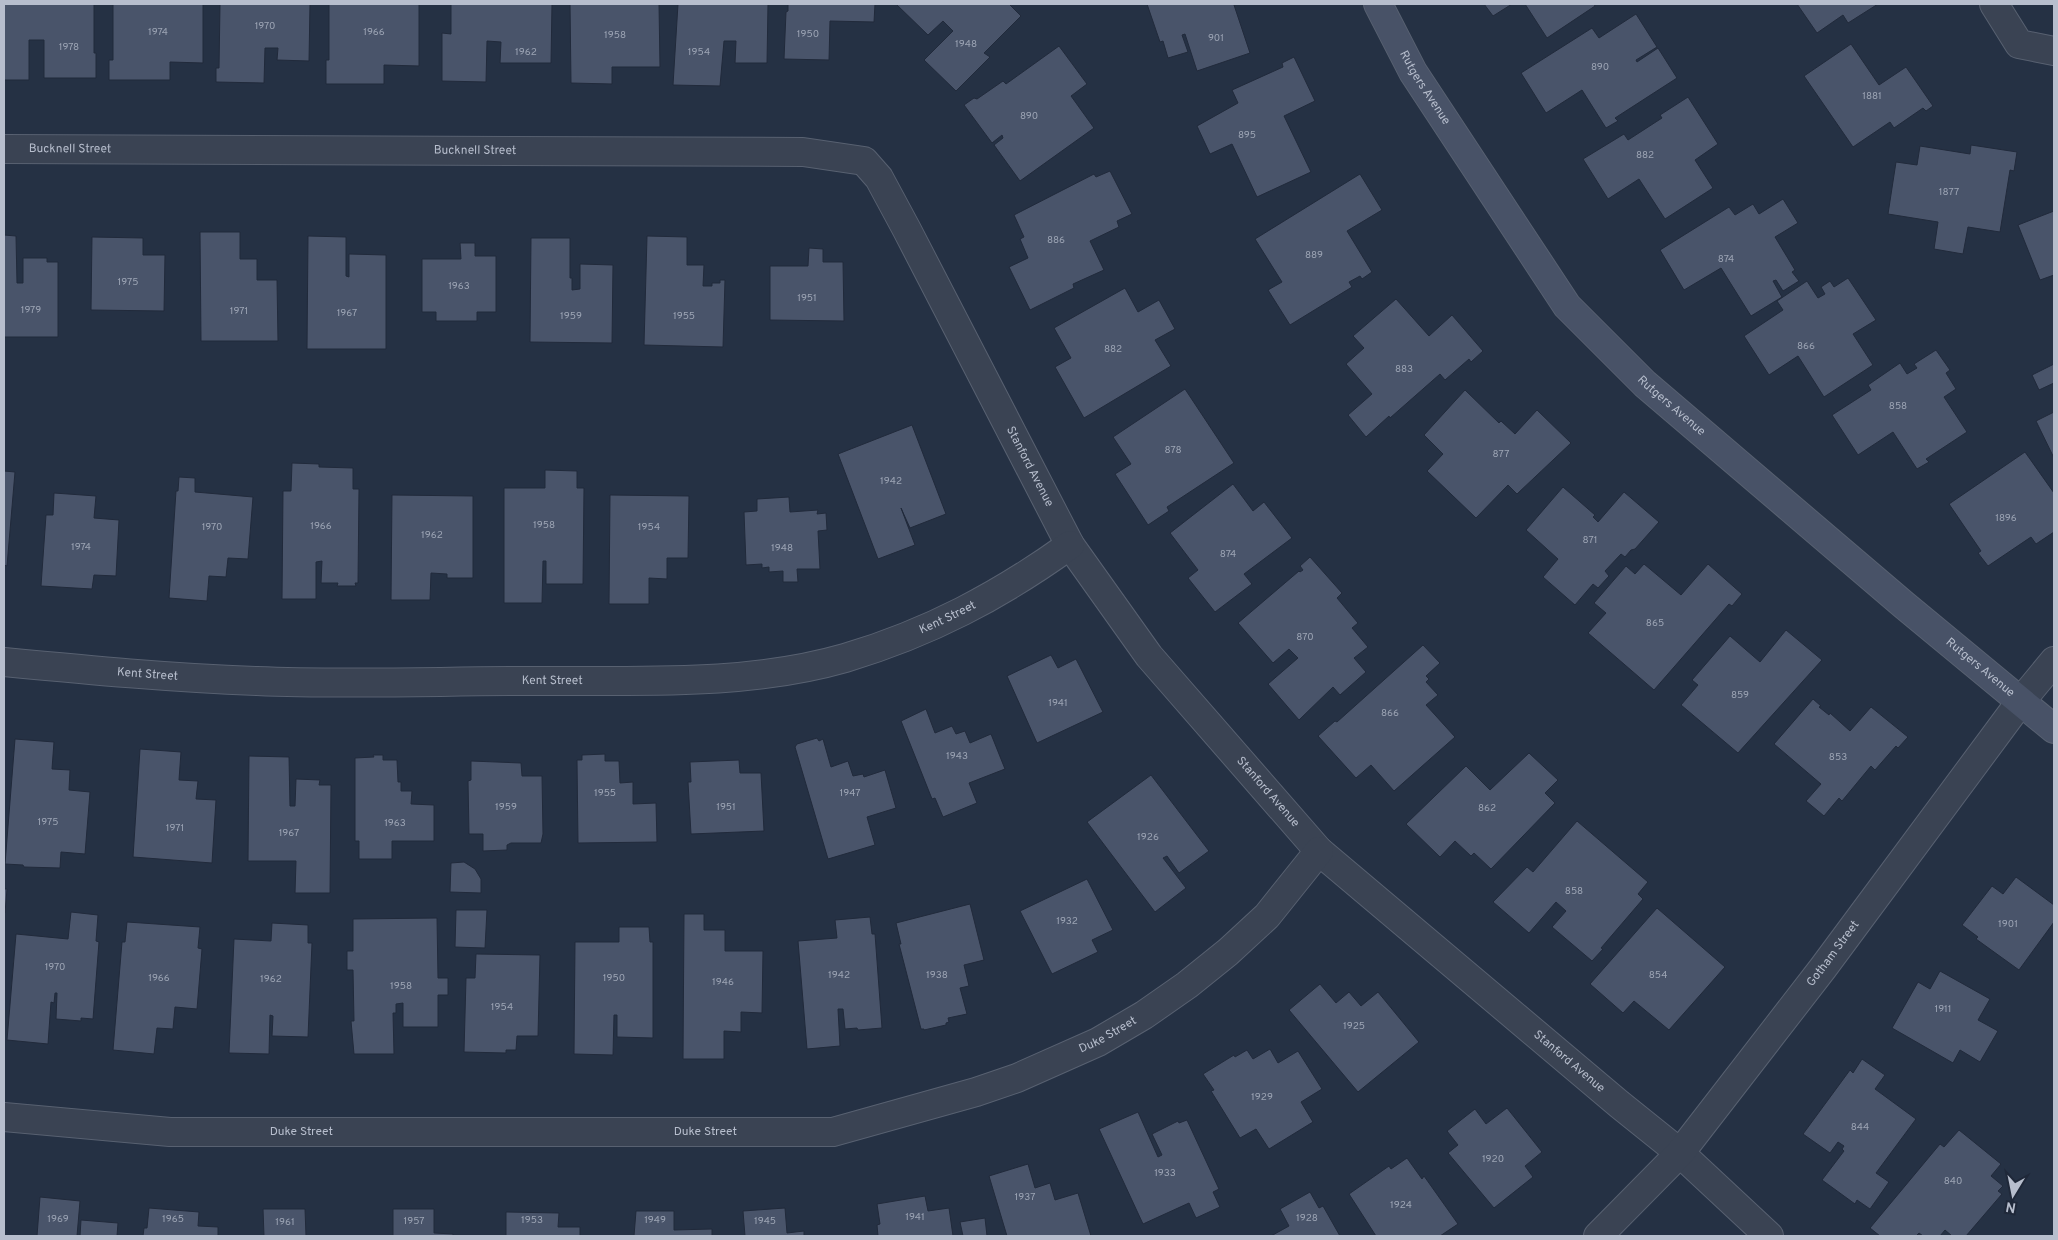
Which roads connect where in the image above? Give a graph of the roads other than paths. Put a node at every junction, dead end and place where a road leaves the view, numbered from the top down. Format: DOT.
graph roads {
  1 [pos="1378,4"];
  2 [pos="1994,4"];
  3 [pos="2054,51"];
  4 [pos="4,149"];
  5 [pos="907,230"];
  6 [pos="1070,545"];
  7 [pos="2054,661"];
  8 [pos="4,662"];
  9 [pos="2021,701"];
  10 [pos="2054,728"];
  11 [pos="1319,852"];
  12 [pos="4,1117"];
  13 [pos="1680,1153"];
  14 [pos="1598,1236"];
  15 [pos="1769,1236"];
  1 -- 9 [label="main road, Rutgers Avenue"];
  2 -- 3 [label="street"];
  4 -- 5 [label="street, Bucknell Street"];
  5 -- 6 [label="street, Stanford Avenue"];
  6 -- 8 [label="street, Kent Street"];
  6 -- 11 [label="street, Stanford Avenue"];
  7 -- 9 [label="street, Gotham Street"];
  9 -- 10 [label="main road, Rutgers Avenue"];
  9 -- 13 [label="street, Gotham Street"];
  11 -- 12 [label="street, Duke Street"];
  11 -- 13 [label="street, Stanford Avenue"];
  13 -- 14 [label="street, Gotham Street"];
  13 -- 15 [label="street, Stanford Avenue"];
}
